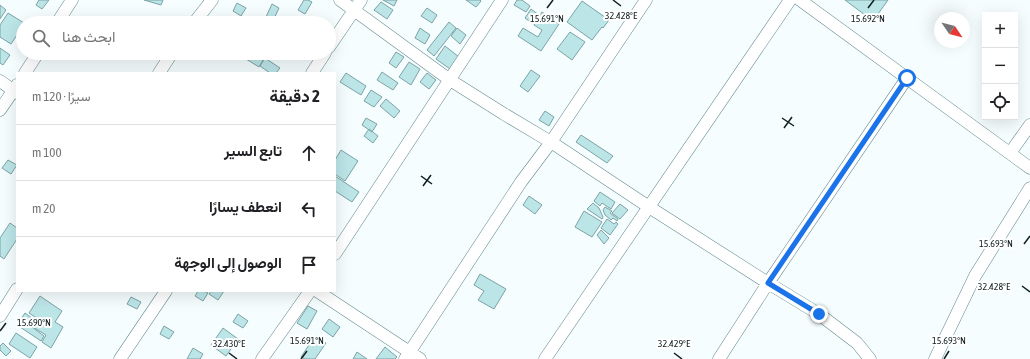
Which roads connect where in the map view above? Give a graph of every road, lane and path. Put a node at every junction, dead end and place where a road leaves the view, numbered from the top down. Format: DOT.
graph roads {
  1 [pos="72,0"];
  2 [pos="212,0"];
  3 [pos="340,0"];
  4 [pos="502,0"];
  5 [pos="646,0"];
  6 [pos="790,0"];
  7 [pos="800,0"];
  8 [pos="357,5"];
  9 [pos="62,16"];
  10 [pos="199,16"];
  11 [pos="336,36"];
  12 [pos="33,60"];
  13 [pos="167,60"];
  14 [pos="320,60"];
  15 [pos="26,72"];
  16 [pos="160,72"];
  17 [pos="313,72"];
  18 [pos="907,78"];
  19 [pos="450,80"];
  20 [pos="0,81"];
  21 [pos="16,89"];
  22 [pos="0,110"];
  23 [pos="1030,125"];
  24 [pos="551,142"];
  25 [pos="1010,153"];
  26 [pos="1030,168"];
  27 [pos="1030,188"];
  28 [pos="649,207"];
  29 [pos="336,252"];
  30 [pos="768,283"];
  31 [pos="16,291"];
  32 [pos="165,292"];
  33 [pos="309,292"];
  34 [pos="317,292"];
  35 [pos="0,316"];
  36 [pos="412,357"];
  37 [pos="120,359"];
  38 [pos="262,359"];
  39 [pos="545,359"];
  40 [pos="719,359"];
  41 [pos="870,359"];
  42 [pos="935,359"];
  1 -- 9 [label="street"];
  2 -- 10 [label="street"];
  3 -- 8 [label="street"];
  4 -- 19 [label="street"];
  5 -- 24 [label="street"];
  6 -- 28 [label="street"];
  7 -- 18 [label="street"];
  8 -- 11 [label="street"];
  8 -- 19 [label="street"];
  12 -- 15 [label="street"];
  13 -- 16 [label="street"];
  14 -- 17 [label="street"];
  18 -- 25 [label="street"];
  18 -- 30 [label="street"];
  19 -- 24 [label="street"];
  19 -- 29 [label="street"];
  20 -- 21 [label="street"];
  21 -- 22 [label="street"];
  23 -- 25 [label="street"];
  24 -- 28 [label="street"];
  24 -- 36 [label="street"];
  25 -- 26 [label="street"];
  27 -- 42 [label="street"];
  28 -- 30 [label="street"];
  28 -- 39 [label="street"];
  30 -- 40 [label="street"];
  30 -- 41 [label="street"];
  31 -- 35 [label="street"];
  32 -- 37 [label="street"];
  33 -- 38 [label="street"];
  34 -- 36 [label="street"];
}
